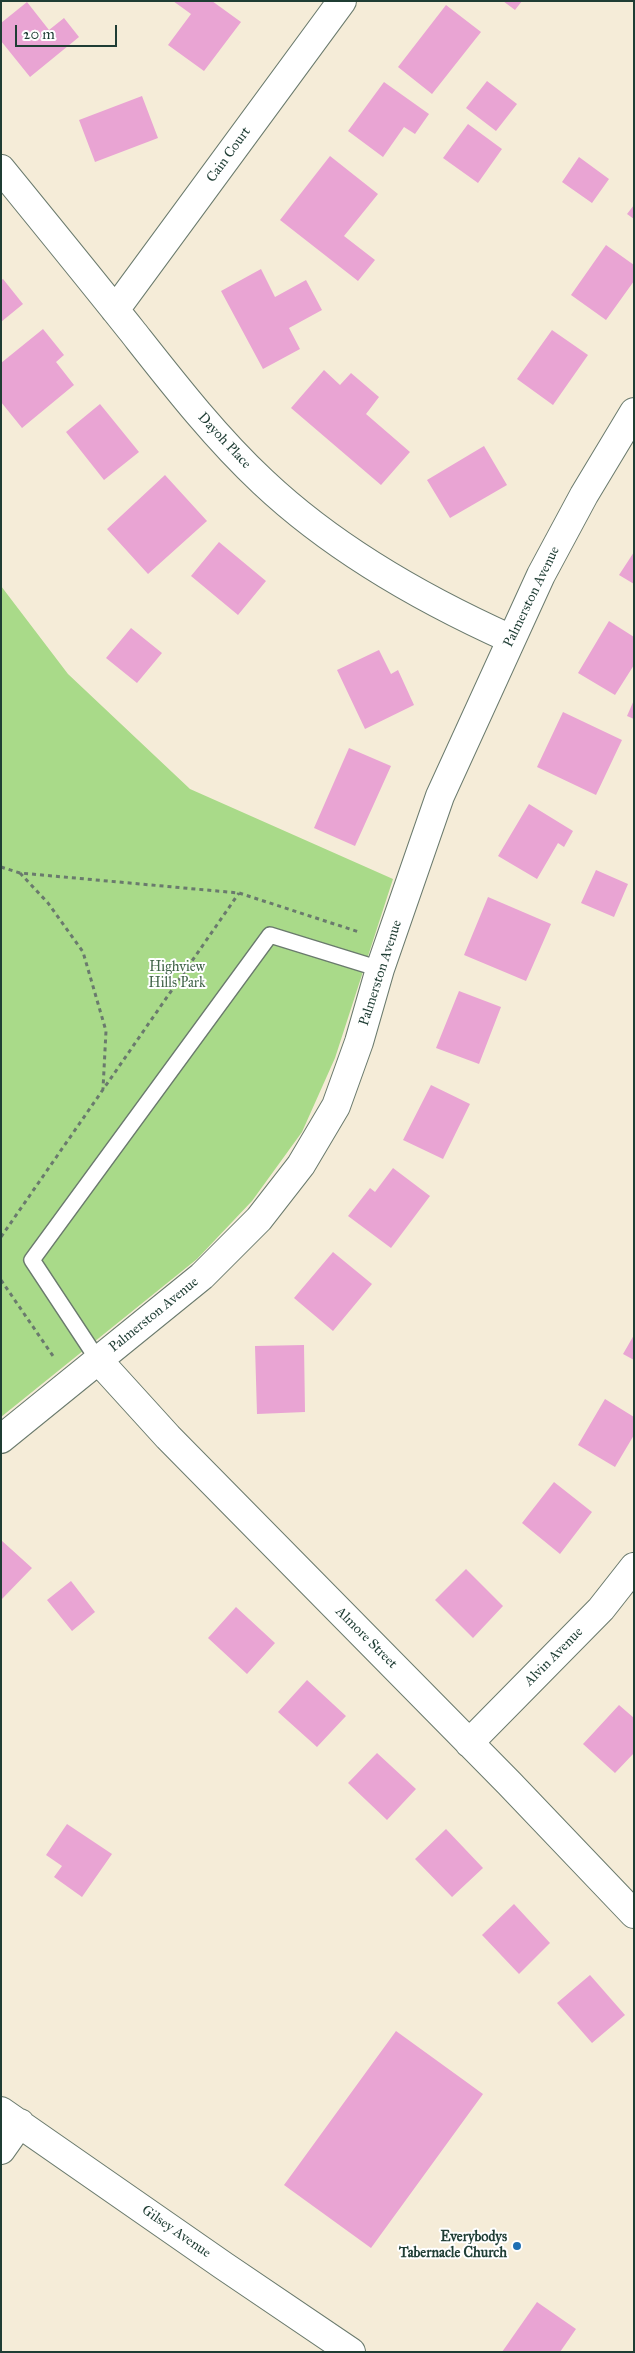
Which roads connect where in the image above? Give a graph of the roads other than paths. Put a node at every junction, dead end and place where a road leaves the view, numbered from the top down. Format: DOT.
graph roads {
  1 [pos="342,1"];
  2 [pos="1,169"];
  3 [pos="115,310"];
  4 [pos="634,412"];
  5 [pos="511,638"];
  6 [pos="380,969"];
  7 [pos="98,1360"];
  8 [pos="1,1439"];
  9 [pos="634,1567"];
  10 [pos="469,1743"];
  11 [pos="634,1914"];
  12 [pos="10,2117"];
  13 [pos="1,2150"];
  14 [pos="351,2352"];
  1 -- 3 [label="street, Cain Court"];
  2 -- 3 [label="street, Dayoh Place"];
  3 -- 5 [label="street, Dayoh Place"];
  4 -- 5 [label="street, Palmerston Avenue"];
  5 -- 6 [label="street, Palmerston Avenue"];
  6 -- 7 [label="street, Palmerston Avenue"];
  6 -- 7 [label="lane"];
  7 -- 8 [label="street, Palmerston Avenue"];
  7 -- 10 [label="street, Almore Street"];
  9 -- 10 [label="street, Alvin Avenue"];
  10 -- 11 [label="street, Almore Street"];
  12 -- 13 [label="street"];
  12 -- 14 [label="street, Gilsey Avenue"];
}
